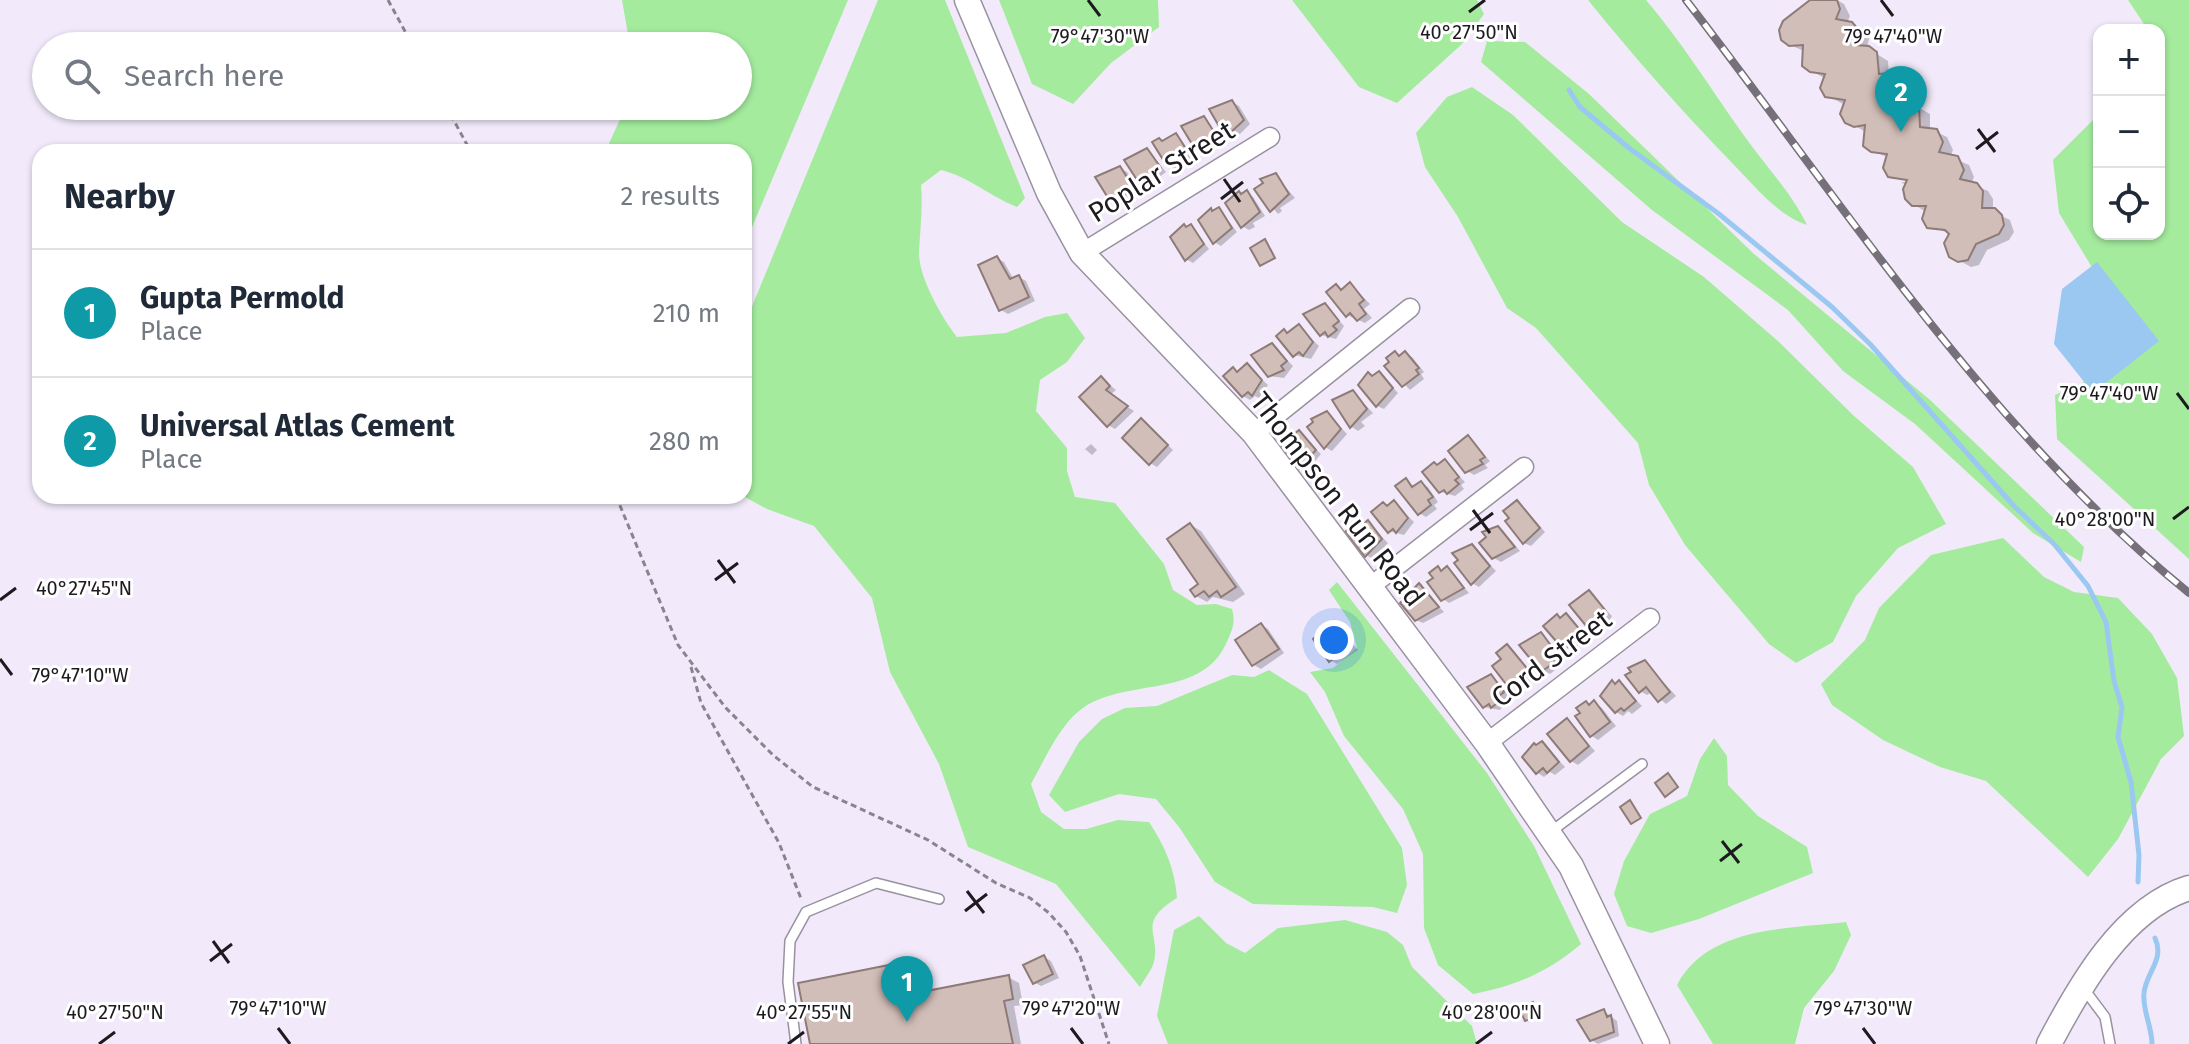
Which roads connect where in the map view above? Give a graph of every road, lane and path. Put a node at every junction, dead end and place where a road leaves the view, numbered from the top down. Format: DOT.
graph roads {
  1 [pos="388,0"];
  2 [pos="967,0"];
  3 [pos="405,32"];
  4 [pos="454,120"];
  5 [pos="1270,137"];
  6 [pos="467,144"];
  7 [pos="1082,253"];
  8 [pos="1410,308"];
  9 [pos="1254,433"];
  10 [pos="1524,467"];
  11 [pos="619,504"];
  12 [pos="1371,586"];
  13 [pos="1650,618"];
  14 [pos="690,664"];
  15 [pos="1487,743"];
  16 [pos="1642,764"];
  17 [pos="1549,833"];
  18 [pos="2189,888"];
  19 [pos="939,899"];
  20 [pos="806,912"];
  21 [pos="2081,986"];
  22 [pos="796,1044"];
  23 [pos="1109,1044"];
  24 [pos="1657,1044"];
  25 [pos="2049,1044"];
  26 [pos="2110,1044"];
  1 -- 3 [label="path"];
  2 -- 7 [label="street, Thompson Run Road"];
  4 -- 6 [label="path"];
  5 -- 7 [label="street, Poplar Street"];
  7 -- 9 [label="street, Thompson Run Road"];
  8 -- 9 [label="street"];
  9 -- 12 [label="street, Thompson Run Road"];
  10 -- 12 [label="street"];
  11 -- 14 [label="path"];
  12 -- 15 [label="street, Thompson Run Road"];
  13 -- 15 [label="street, Cord Street"];
  14 -- 20 [label="path"];
  14 -- 23 [label="path"];
  15 -- 17 [label="street, Thompson Run Road"];
  16 -- 17 [label="lane"];
  17 -- 24 [label="street, Thompson Run Road"];
  18 -- 21 [label="street"];
  19 -- 20 [label="lane"];
  20 -- 22 [label="lane"];
  21 -- 25 [label="street"];
  21 -- 26 [label="lane"];
}
